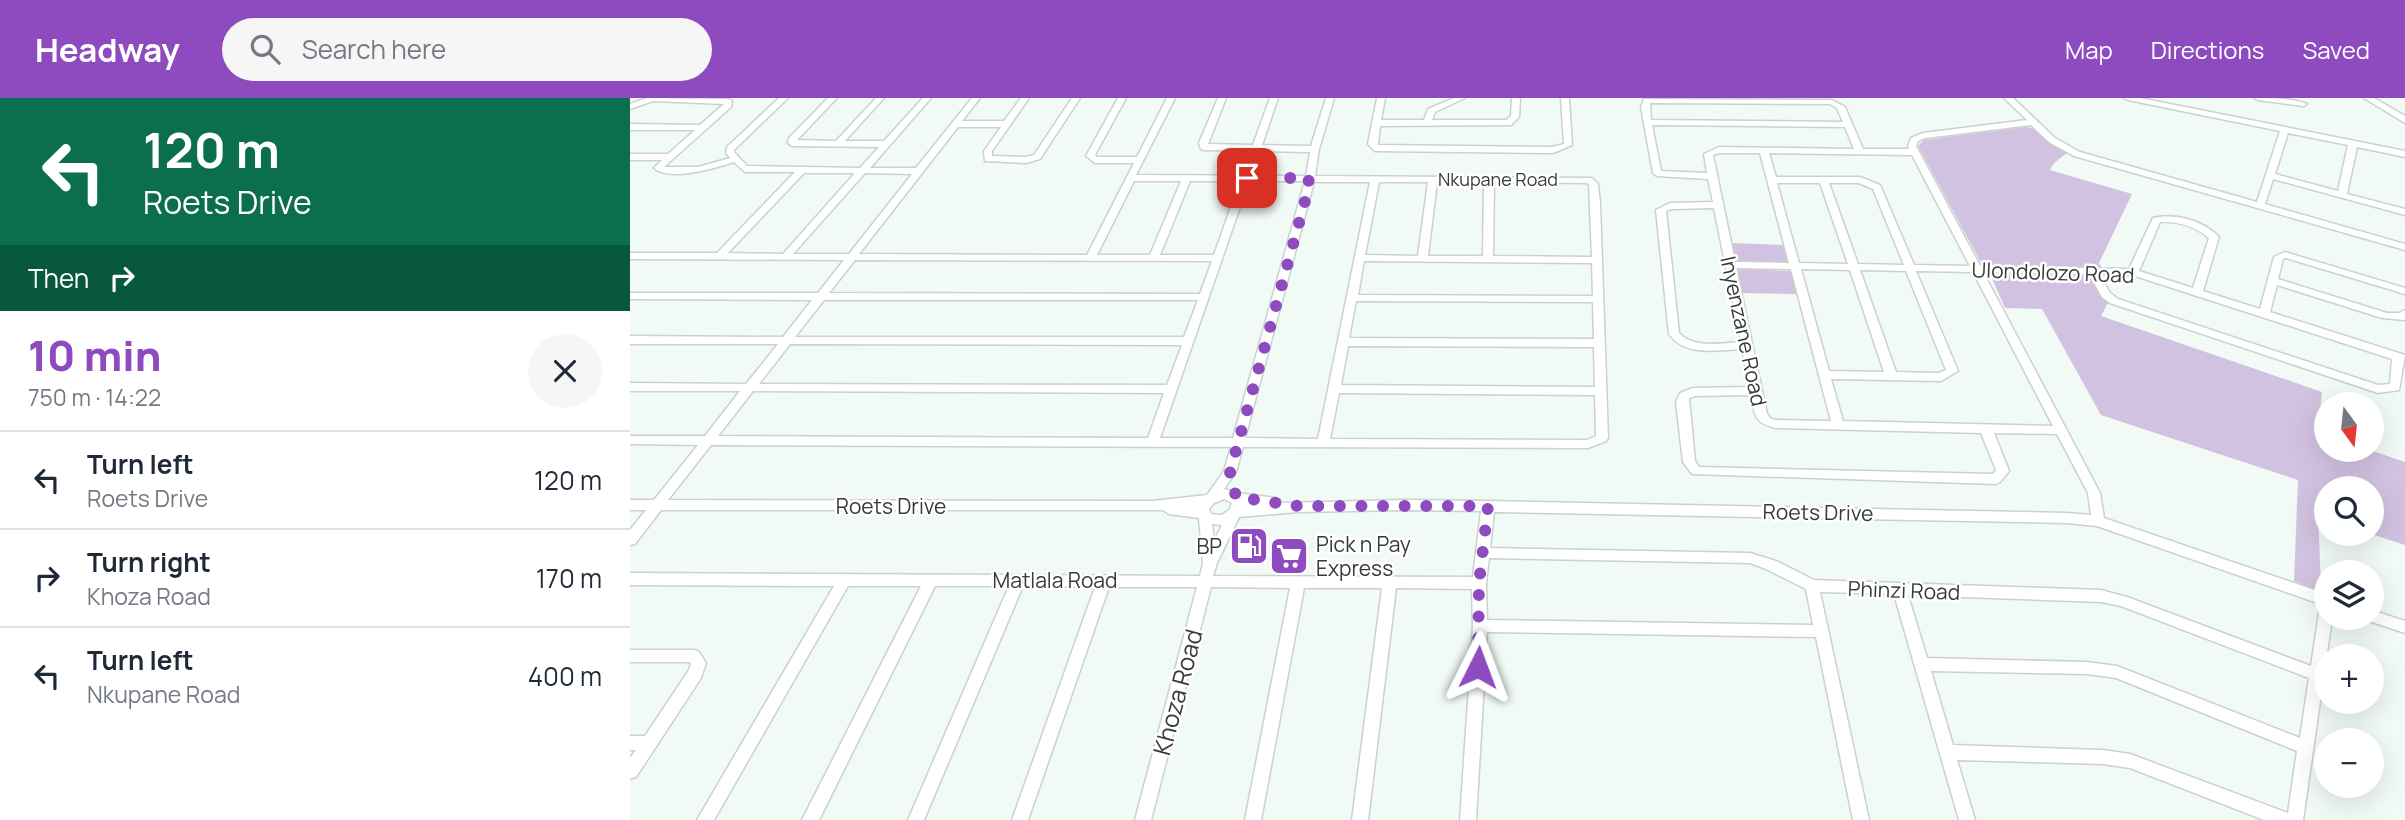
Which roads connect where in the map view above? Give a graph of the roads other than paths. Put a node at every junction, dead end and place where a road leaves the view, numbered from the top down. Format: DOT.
graph roads {
  1 [pos="784,98"];
  2 [pos="833,98"];
  3 [pos="880,98"];
  4 [pos="927,98"];
  5 [pos="976,98"];
  6 [pos="1025,98"];
  7 [pos="1076,98"];
  8 [pos="1122,98"];
  9 [pos="1171,98"];
  10 [pos="1222,98"];
  11 [pos="1274,98"];
  12 [pos="1330,98"];
  13 [pos="1381,98"];
  14 [pos="1461,98"];
  15 [pos="1516,98"];
  16 [pos="1566,98"];
  17 [pos="2008,98"];
  18 [pos="2128,98"];
  19 [pos="2258,98"];
  20 [pos="2298,98"];
  21 [pos="2382,98"];
  22 [pos="2369,99"];
  23 [pos="2179,103"];
  24 [pos="630,107"];
  25 [pos="2405,120"];
  26 [pos="1648,122"];
  27 [pos="2033,122"];
  28 [pos="1377,123"];
  29 [pos="1427,123"];
  30 [pos="955,124"];
  31 [pos="1006,124"];
  32 [pos="1848,125"];
  33 [pos="630,127"];
  34 [pos="701,128"];
  35 [pos="2285,130"];
  36 [pos="2353,143"];
  37 [pos="838,144"];
  38 [pos="886,145"];
  39 [pos="1256,149"];
  40 [pos="1315,149"];
  41 [pos="1764,151"];
  42 [pos="1860,152"];
  43 [pos="1915,152"];
  44 [pos="2405,154"];
  45 [pos="630,157"];
  46 [pos="668,157"];
  47 [pos="736,159"];
  48 [pos="1028,160"];
  49 [pos="1139,160"];
  50 [pos="801,171"];
  51 [pos="865,171"];
  52 [pos="919,171"];
  53 [pos="1711,176"];
  54 [pos="2271,176"];
  55 [pos="1131,178"];
  56 [pos="1187,178"];
  57 [pos="1247,178"];
  58 [pos="1309,178"];
  59 [pos="1375,179"];
  60 [pos="1433,179"];
  61 [pos="1489,180"];
  62 [pos="1771,180"];
  63 [pos="1824,181"];
  64 [pos="2342,195"];
  65 [pos="1717,205"];
  66 [pos="2260,206"];
  67 [pos="2405,212"];
  68 [pos="2405,247"];
  69 [pos="630,256"];
  70 [pos="720,256"];
  71 [pos="785,257"];
  72 [pos="852,257"];
  73 [pos="1090,258"];
  74 [pos="1154,258"];
  75 [pos="1218,258"];
  76 [pos="1359,258"];
  77 [pos="1423,259"];
  78 [pos="1488,259"];
  79 [pos="1596,260"];
  80 [pos="1730,265"];
  81 [pos="1795,267"];
  82 [pos="1854,267"];
  83 [pos="1911,268"];
  84 [pos="1976,270"];
  85 [pos="2092,271"];
  86 [pos="2133,272"];
  87 [pos="2274,281"];
  88 [pos="2405,291"];
  89 [pos="2197,292"];
  90 [pos="630,296"];
  91 [pos="821,296"];
  92 [pos="1204,298"];
  93 [pos="1353,298"];
  94 [pos="1597,299"];
  95 [pos="2264,313"];
  96 [pos="2405,313"];
  97 [pos="630,340"];
  98 [pos="787,340"];
  99 [pos="1189,341"];
  100 [pos="1344,342"];
  101 [pos="1600,342"];
  102 [pos="1745,345"];
  103 [pos="2401,357"];
  104 [pos="1825,375"];
  105 [pos="1891,375"];
  106 [pos="630,387"];
  107 [pos="750,387"];
  108 [pos="1171,389"];
  109 [pos="1335,389"];
  110 [pos="1602,391"];
  111 [pos="1754,391"];
  112 [pos="1838,425"];
  113 [pos="1986,429"];
  114 [pos="2062,430"];
  115 [pos="630,440"];
  116 [pos="708,441"];
  117 [pos="1153,441"];
  118 [pos="1324,441"];
  119 [pos="1238,442"];
  120 [pos="1230,472"];
  121 [pos="1237,498"];
  122 [pos="630,505"];
  123 [pos="658,505"];
  124 [pos="1298,506"];
  125 [pos="1488,506"];
  126 [pos="1207,507"];
  127 [pos="1234,514"];
  128 [pos="2098,521"];
  129 [pos="630,540"];
  130 [pos="1484,553"];
  131 [pos="1210,563"];
  132 [pos="630,579"];
  133 [pos="844,580"];
  134 [pos="931,580"];
  135 [pos="1019,580"];
  136 [pos="1206,580"];
  137 [pos="1104,581"];
  138 [pos="1298,581"];
  139 [pos="1391,582"];
  140 [pos="1479,583"];
  141 [pos="1812,586"];
  142 [pos="1900,591"];
  143 [pos="2314,596"];
  144 [pos="2384,621"];
  145 [pos="1480,626"];
  146 [pos="2405,628"];
  147 [pos="1820,631"];
  148 [pos="630,656"];
  149 [pos="1922,664"];
  150 [pos="2314,674"];
  151 [pos="2314,693"];
  152 [pos="630,743"];
  153 [pos="648,743"];
  154 [pos="2305,747"];
  155 [pos="1948,752"];
  156 [pos="630,772"];
  157 [pos="705,820"];
  158 [pos="810,820"];
  159 [pos="916,820"];
  160 [pos="1020,820"];
  161 [pos="1143,820"];
  162 [pos="1253,820"];
  163 [pos="1360,820"];
  164 [pos="1468,820"];
  165 [pos="1861,820"];
  166 [pos="1967,820"];
  167 [pos="2285,820"];
  168 [pos="2295,820"];
  1 -- 47 [label="street"];
  2 -- 37 [label="street"];
  3 -- 37 [label="street"];
  4 -- 38 [label="street"];
  5 -- 30 [label="street"];
  6 -- 31 [label="street"];
  7 -- 48 [label="street"];
  8 -- 49 [label="street"];
  9 -- 49 [label="street"];
  10 -- 39 [label="street"];
  11 -- 39 [label="street"];
  12 -- 40 [label="street"];
  13 -- 28 [label="street"];
  14 -- 29 [label="street"];
  15 -- 29 [label="street"];
  16 -- 28 [label="street"];
  17 -- 27 [label="street"];
  18 -- 23 [label="street"];
  19 -- 20 [label="street"];
  21 -- 22 [label="street"];
  22 -- 25 [label="street"];
  23 -- 35 [label="street"];
  24 -- 34 [label="street"];
  26 -- 32 [label="street"];
  26 -- 32 [label="street"];
  26 -- 53 [label="street"];
  27 -- 43 [label="street"];
  27 -- 66 [label="street"];
  28 -- 29 [label="street"];
  30 -- 31 [label="street"];
  30 -- 52 [label="street"];
  31 -- 48 [label="street"];
  32 -- 42 [label="street"];
  33 -- 34 [label="street"];
  34 -- 46 [label="street"];
  35 -- 36 [label="street"];
  35 -- 54 [label="street"];
  36 -- 44 [label="street"];
  36 -- 64 [label="street"];
  37 -- 38 [label="street"];
  38 -- 51 [label="street"];
  39 -- 40 [label="street"];
  40 -- 58 [label="street"];
  41 -- 42 [label="street"];
  41 -- 53 [label="street"];
  41 -- 62 [label="street"];
  42 -- 43 [label="street"];
  43 -- 84 [label="street"];
  45 -- 46 [label="street"];
  46 -- 47 [label="street"];
  47 -- 50 [label="street"];
  49 -- 55 [label="street"];
  50 -- 51 [label="street"];
  50 -- 70 [label="street"];
  51 -- 52 [label="street"];
  51 -- 71 [label="street"];
  52 -- 72 [label="street"];
  53 -- 65 [label="street, Inyenzane Road"];
  54 -- 64 [label="street"];
  54 -- 66 [label="street"];
  55 -- 56 [label="street, Nkupane Road"];
  55 -- 73 [label="street"];
  56 -- 57 [label="street, Nkupane Road"];
  56 -- 74 [label="street"];
  57 -- 58 [label="street, Nkupane Road"];
  57 -- 75 [label="street"];
  58 -- 59 [label="street, Nkupane Road"];
  58 -- 119 [label="street"];
  59 -- 60 [label="street, Nkupane Road"];
  59 -- 76 [label="street"];
  60 -- 61 [label="street, Nkupane Road"];
  60 -- 77 [label="street"];
  61 -- 78 [label="street"];
  61 -- 79 [label="street, Nkupane Road"];
  62 -- 63 [label="street"];
  62 -- 81 [label="street"];
  63 -- 82 [label="street"];
  63 -- 83 [label="street"];
  64 -- 67 [label="street"];
  65 -- 80 [label="street, Inyenzane Road"];
  65 -- 102 [label="street"];
  66 -- 68 [label="street"];
  69 -- 70 [label="street"];
  70 -- 71 [label="street"];
  71 -- 72 [label="street"];
  72 -- 73 [label="street"];
  72 -- 91 [label="street"];
  73 -- 74 [label="street"];
  74 -- 75 [label="street"];
  75 -- 92 [label="street"];
  76 -- 77 [label="street"];
  76 -- 93 [label="street"];
  77 -- 78 [label="street"];
  78 -- 79 [label="street"];
  79 -- 94 [label="street, Nkupane Road"];
  80 -- 81 [label="street, Ulondolozo Road"];
  80 -- 102 [label="street, Inyenzane Road"];
  81 -- 82 [label="street, Ulondolozo Road"];
  81 -- 104 [label="street"];
  82 -- 83 [label="street, Ulondolozo Road"];
  82 -- 105 [label="street"];
  83 -- 84 [label="street, Ulondolozo Road"];
  83 -- 105 [label="street"];
  84 -- 85 [label="street, Ulondolozo Road"];
  84 -- 114 [label="street"];
  85 -- 86 [label="street, Ulondolozo Road"];
  85 -- 103 [label="street"];
  86 -- 89 [label="street, Ulondolozo Road"];
  86 -- 89 [label="street"];
  87 -- 88 [label="street"];
  87 -- 95 [label="street"];
  87 -- 96 [label="street"];
  89 -- 95 [label="street, Ulondolozo Road"];
  90 -- 91 [label="street"];
  91 -- 92 [label="street"];
  91 -- 98 [label="street"];
  92 -- 99 [label="street"];
  93 -- 94 [label="street"];
  93 -- 100 [label="street"];
  94 -- 101 [label="street, Nkupane Road"];
  95 -- 103 [label="street, Ulondolozo Road"];
  97 -- 98 [label="street"];
  98 -- 99 [label="street"];
  98 -- 107 [label="street"];
  99 -- 108 [label="street"];
  100 -- 101 [label="street"];
  100 -- 109 [label="street"];
  101 -- 110 [label="street, Nkupane Road"];
  102 -- 111 [label="street, Inyenzane Road"];
  104 -- 105 [label="street"];
  104 -- 112 [label="street"];
  106 -- 107 [label="street"];
  107 -- 108 [label="street"];
  107 -- 116 [label="street"];
  108 -- 117 [label="street"];
  109 -- 110 [label="street"];
  109 -- 118 [label="street"];
  110 -- 118 [label="street, Nkupane Road"];
  111 -- 112 [label="street, Inyenzane Road"];
  111 -- 113 [label="street"];
  112 -- 113 [label="street, Inyenzane Road"];
  113 -- 114 [label="street, Inyenzane Road"];
  114 -- 128 [label="street"];
  115 -- 116 [label="street"];
  116 -- 117 [label="street"];
  116 -- 123 [label="street"];
  117 -- 119 [label="street"];
  118 -- 119 [label="street"];
  119 -- 120 [label="street"];
  120 -- 121 [label="street"];
  120 -- 126 [label="street"];
  121 -- 124 [label="street, Roets Drive"];
  121 -- 126 [label="street, Roets Drive"];
  121 -- 127 [label="street"];
  122 -- 123 [label="street, Roets Drive"];
  123 -- 126 [label="street, Roets Drive"];
  123 -- 129 [label="street"];
  124 -- 125 [label="street, Roets Drive"];
  124 -- 127 [label="street, Roets Drive"];
  125 -- 128 [label="street, Roets Drive"];
  125 -- 130 [label="street"];
  126 -- 127 [label="street, Roets Drive"];
  126 -- 131 [label="street, Khoza Road"];
  127 -- 131 [label="street, Khoza Road"];
  128 -- 143 [label="street, Roets Drive"];
  130 -- 140 [label="street"];
  130 -- 141 [label="street, Phinzi Road"];
  131 -- 136 [label="street, Khoza Road"];
  132 -- 133 [label="street, Matlala Road"];
  133 -- 134 [label="street, Matlala Road"];
  133 -- 157 [label="street"];
  134 -- 135 [label="street, Matlala Road"];
  134 -- 158 [label="street"];
  135 -- 137 [label="street, Matlala Road"];
  135 -- 159 [label="street"];
  136 -- 137 [label="street, Matlala Road"];
  136 -- 138 [label="street, Matlala Road"];
  136 -- 161 [label="street, Khoza Road"];
  137 -- 160 [label="street"];
  138 -- 139 [label="street, Matlala Road"];
  138 -- 162 [label="street"];
  139 -- 140 [label="street, Matlala Road"];
  139 -- 163 [label="street"];
  140 -- 145 [label="street"];
  141 -- 142 [label="street, Phinzi Road"];
  141 -- 147 [label="street"];
  142 -- 149 [label="street"];
  142 -- 150 [label="street, Phinzi Road"];
  144 -- 146 [label="street"];
  145 -- 147 [label="street"];
  145 -- 164 [label="street"];
  147 -- 165 [label="street"];
  148 -- 153 [label="street"];
  149 -- 154 [label="street"];
  149 -- 155 [label="street"];
  151 -- 154 [label="street"];
  152 -- 153 [label="street"];
  153 -- 156 [label="street"];
  154 -- 168 [label="street"];
  155 -- 166 [label="street"];
  155 -- 167 [label="street"];
}
